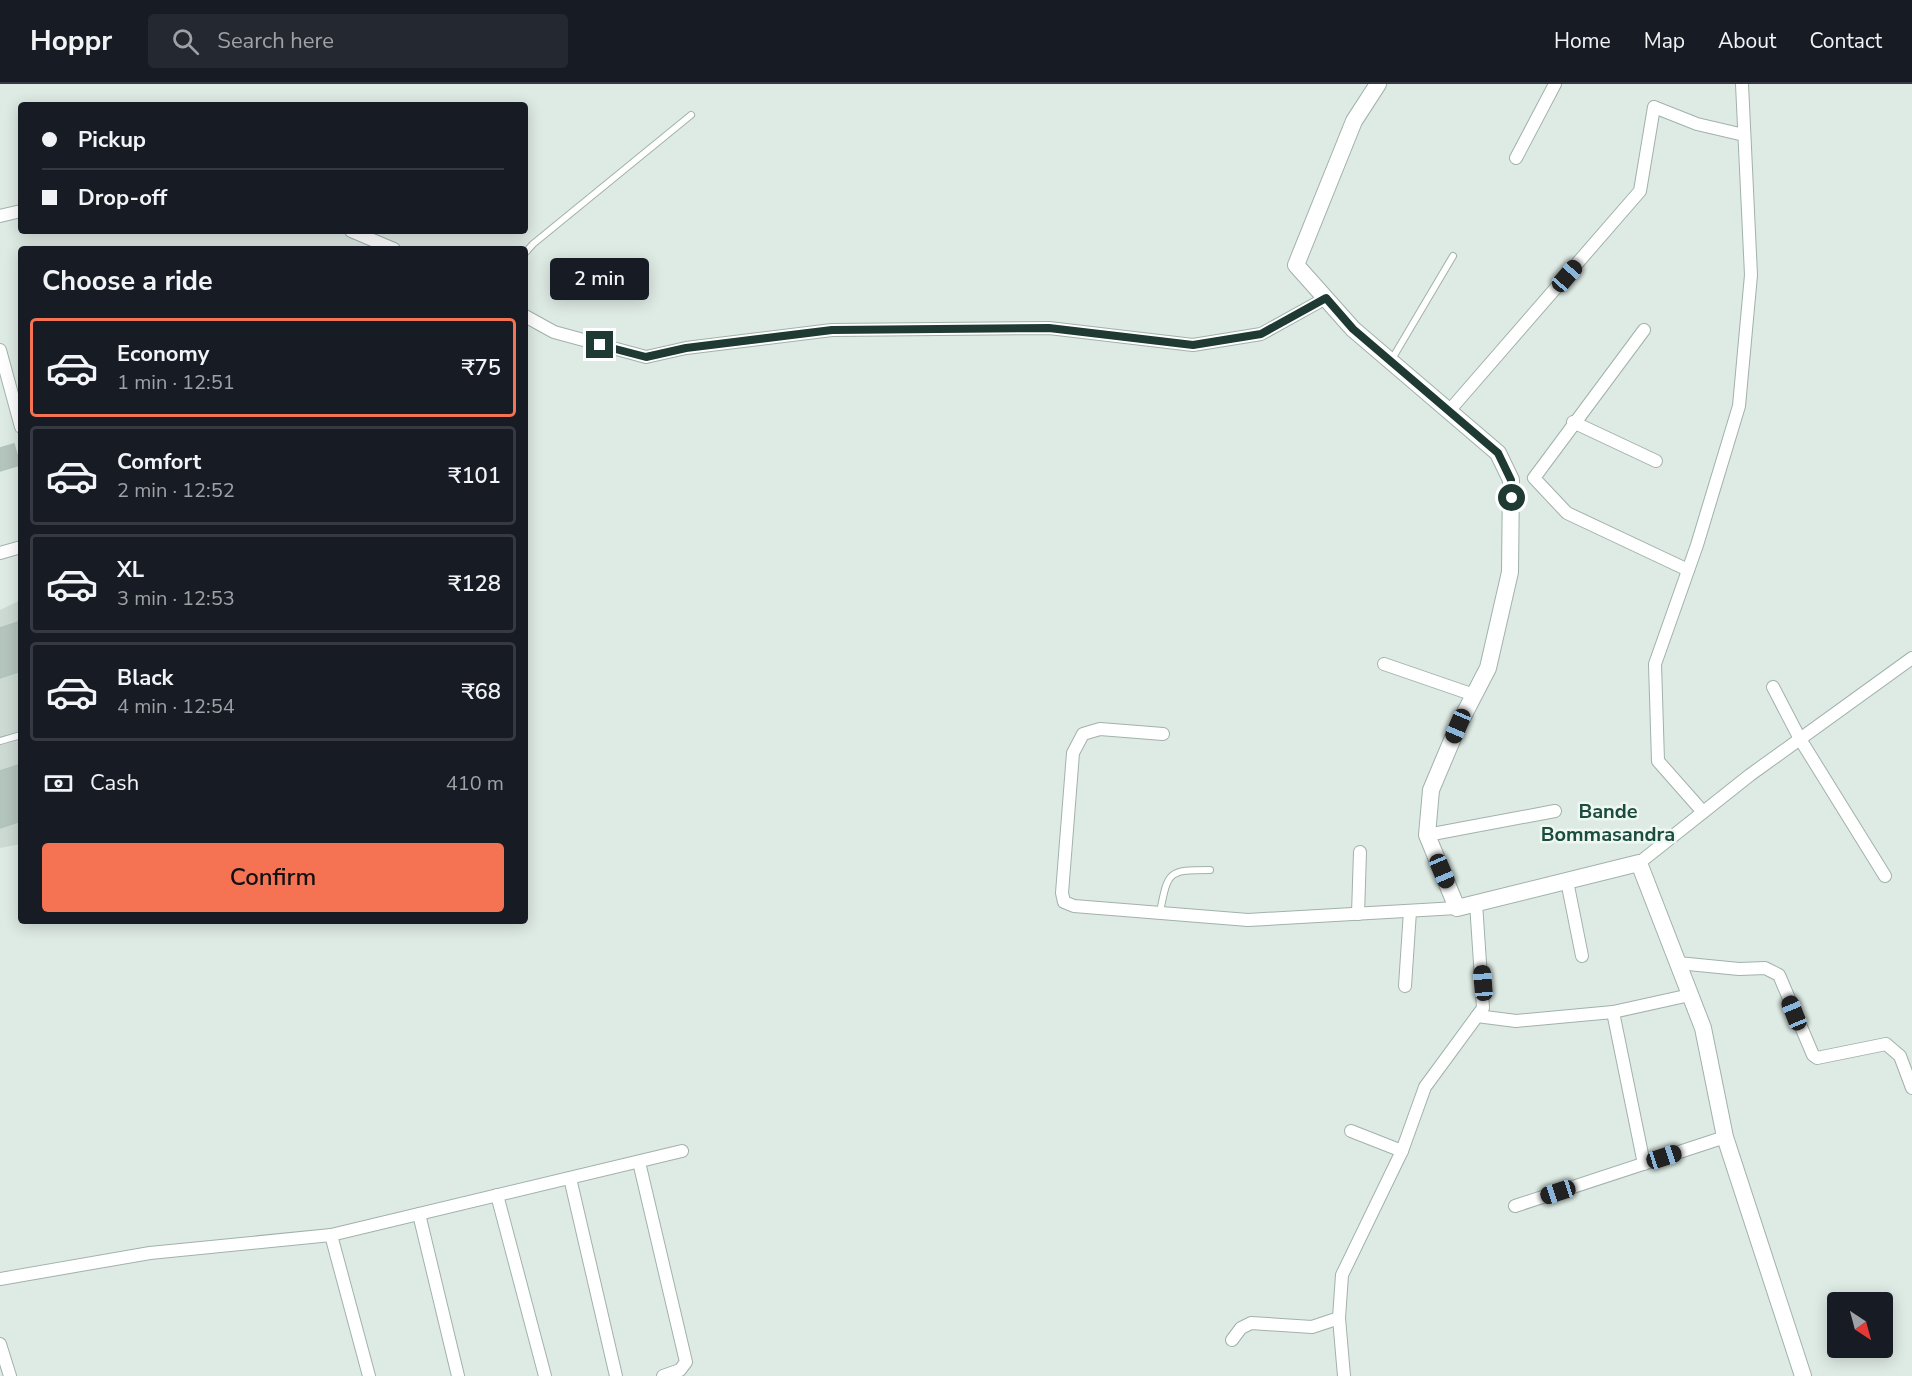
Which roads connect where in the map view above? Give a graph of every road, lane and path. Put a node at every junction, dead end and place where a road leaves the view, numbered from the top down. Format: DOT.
graph roads {
  1 [pos="1378,84"];
  2 [pos="1555,84"];
  3 [pos="1742,84"];
  4 [pos="690,116"];
  5 [pos="1744,135"];
  6 [pos="1516,158"];
  7 [pos="18,212"];
  8 [pos="0,216"];
  9 [pos="358,234"];
  10 [pos="387,246"];
  11 [pos="528,250"];
  12 [pos="1453,256"];
  13 [pos="1326,298"];
  14 [pos="528,318"];
  15 [pos="1644,330"];
  16 [pos="0,350"];
  17 [pos="1391,361"];
  18 [pos="1449,411"];
  19 [pos="18,416"];
  20 [pos="1573,422"];
  21 [pos="1656,461"];
  22 [pos="1534,478"];
  23 [pos="1511,480"];
  24 [pos="18,548"];
  25 [pos="0,553"];
  26 [pos="1688,570"];
  27 [pos="1912,658"];
  28 [pos="1384,663"];
  29 [pos="1773,687"];
  30 [pos="1474,694"];
  31 [pos="1163,734"];
  32 [pos="18,736"];
  33 [pos="1800,739"];
  34 [pos="0,741"];
  35 [pos="1556,811"];
  36 [pos="1703,812"];
  37 [pos="1427,835"];
  38 [pos="1360,852"];
  39 [pos="1639,863"];
  40 [pos="1210,870"];
  41 [pos="1885,876"];
  42 [pos="1567,881"];
  43 [pos="1476,903"];
  44 [pos="1457,908"];
  45 [pos="1410,911"];
  46 [pos="1160,912"];
  47 [pos="1358,914"];
  48 [pos="1582,956"];
  49 [pos="1678,963"];
  50 [pos="1405,986"];
  51 [pos="1690,995"];
  52 [pos="1612,1012"];
  53 [pos="1478,1016"];
  54 [pos="1906,1055"];
  55 [pos="1912,1088"];
  56 [pos="1351,1131"];
  57 [pos="1725,1137"];
  58 [pos="682,1151"];
  59 [pos="1402,1151"];
  60 [pos="639,1162"];
  61 [pos="1644,1164"];
  62 [pos="570,1178"];
  63 [pos="497,1196"];
  64 [pos="1515,1206"];
  65 [pos="419,1214"];
  66 [pos="331,1235"];
  67 [pos="0,1279"];
  68 [pos="1339,1318"];
  69 [pos="1232,1340"];
  70 [pos="0,1344"];
  71 [pos="10,1376"];
  72 [pos="369,1376"];
  73 [pos="458,1376"];
  74 [pos="545,1376"];
  75 [pos="616,1376"];
  76 [pos="663,1376"];
  77 [pos="1344,1376"];
  78 [pos="1803,1376"];
  1 -- 13 [label="street"];
  2 -- 6 [label="street"];
  3 -- 5 [label="street"];
  4 -- 11 [label="lane"];
  5 -- 18 [label="street"];
  5 -- 26 [label="street"];
  7 -- 8 [label="street"];
  9 -- 10 [label="street"];
  12 -- 17 [label="lane"];
  13 -- 14 [label="street"];
  13 -- 17 [label="street"];
  15 -- 20 [label="street"];
  16 -- 19 [label="street"];
  17 -- 18 [label="street"];
  18 -- 23 [label="street"];
  20 -- 21 [label="street"];
  20 -- 22 [label="street"];
  22 -- 23 [label="street"];
  22 -- 26 [label="street"];
  23 -- 30 [label="street"];
  24 -- 25 [label="street"];
  26 -- 36 [label="street"];
  27 -- 33 [label="street"];
  28 -- 30 [label="street"];
  29 -- 33 [label="street"];
  30 -- 37 [label="street"];
  31 -- 46 [label="street"];
  32 -- 34 [label="lane"];
  33 -- 36 [label="street"];
  33 -- 41 [label="street"];
  35 -- 37 [label="street"];
  36 -- 39 [label="street"];
  37 -- 44 [label="street"];
  38 -- 47 [label="street"];
  39 -- 42 [label="street"];
  39 -- 49 [label="street"];
  40 -- 46 [label="lane"];
  42 -- 43 [label="street"];
  42 -- 48 [label="street"];
  43 -- 44 [label="street"];
  43 -- 53 [label="street"];
  44 -- 45 [label="street"];
  45 -- 47 [label="street"];
  45 -- 50 [label="street"];
  46 -- 47 [label="street"];
  49 -- 51 [label="street"];
  49 -- 54 [label="street"];
  51 -- 52 [label="street"];
  51 -- 57 [label="street"];
  52 -- 53 [label="street"];
  52 -- 61 [label="street"];
  53 -- 59 [label="street"];
  54 -- 55 [label="street"];
  56 -- 59 [label="street"];
  57 -- 61 [label="street"];
  57 -- 78 [label="street"];
  58 -- 60 [label="street"];
  59 -- 68 [label="street"];
  60 -- 62 [label="street"];
  60 -- 76 [label="street"];
  61 -- 64 [label="street"];
  62 -- 63 [label="street"];
  62 -- 75 [label="street"];
  63 -- 65 [label="street"];
  63 -- 74 [label="street"];
  65 -- 66 [label="street"];
  65 -- 73 [label="street"];
  66 -- 67 [label="street"];
  66 -- 72 [label="street"];
  68 -- 69 [label="street"];
  68 -- 77 [label="street"];
  70 -- 71 [label="street"];
}
